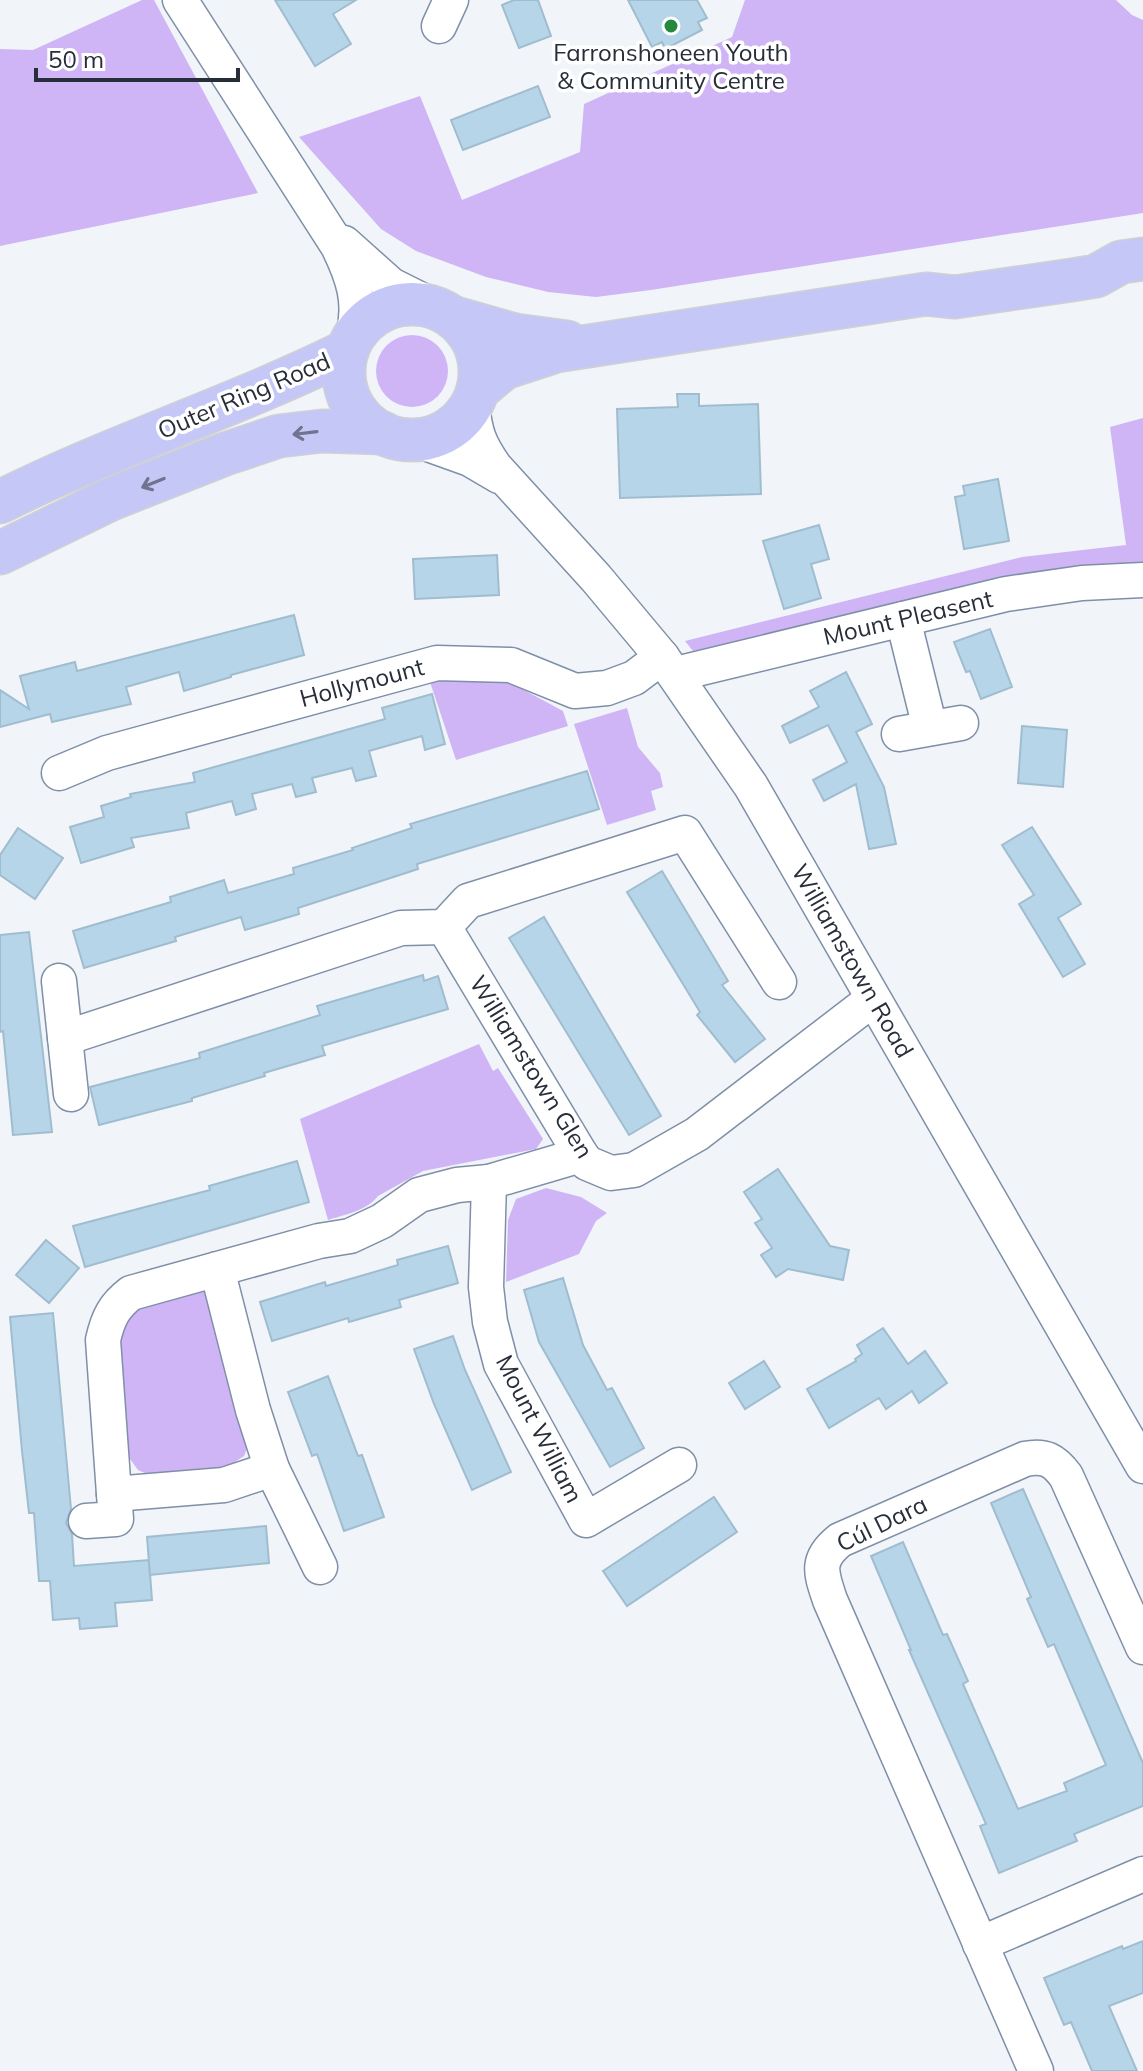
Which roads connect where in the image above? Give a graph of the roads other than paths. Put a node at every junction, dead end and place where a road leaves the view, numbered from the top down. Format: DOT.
graph roads {
  1 [pos="180,0"];
  2 [pos="325,222"];
  3 [pos="1132,260"];
  4 [pos="446,313"];
  5 [pos="607,342"];
  6 [pos="350,344"];
  7 [pos="476,397"];
  8 [pos="400,437"];
  9 [pos="515,489"];
  10 [pos="0,502"];
  11 [pos="0,553"];
  12 [pos="1143,580"];
  13 [pos="903,619"];
  14 [pos="669,666"];
  15 [pos="930,728"];
  16 [pos="59,773"];
  17 [pos="444,927"];
  18 [pos="59,981"];
  19 [pos="779,982"];
  20 [pos="873,999"];
  21 [pos="65,1038"];
  22 [pos="71,1094"];
  23 [pos="581,1155"];
  24 [pos="489,1182"];
  25 [pos="217,1269"];
  26 [pos="679,1465"];
  27 [pos="1143,1466"];
  28 [pos="272,1469"];
  29 [pos="114,1494"];
  30 [pos="86,1521"];
  31 [pos="320,1567"];
  32 [pos="1143,1647"];
  33 [pos="1143,1874"];
  34 [pos="980,1944"];
  35 [pos="1036,2071"];
  1 -- 2 [label="street"];
  2 -- 4 [label="street"];
  2 -- 6 [label="street"];
  3 -- 5 [label="main road"];
  4 -- 5 [label="main road"];
  4 -- 6 [label="main road"];
  4 -- 7 [label="main road"];
  5 -- 7 [label="main road"];
  6 -- 8 [label="main road"];
  6 -- 10 [label="main road, Outer Ring Road"];
  7 -- 8 [label="main road"];
  7 -- 9 [label="street, Williamstown Road"];
  8 -- 9 [label="street, Williamstown Road"];
  8 -- 11 [label="main road, one-way"];
  9 -- 14 [label="street, Williamstown Road"];
  12 -- 13 [label="street, Mount Pleasent"];
  13 -- 14 [label="street, Mount Pleasent"];
  13 -- 15 [label="street"];
  14 -- 16 [label="street, Hollymount"];
  14 -- 20 [label="street, Williamstown Road"];
  17 -- 19 [label="street"];
  17 -- 21 [label="street"];
  17 -- 23 [label="street, Williamstown Glen"];
  18 -- 21 [label="street"];
  20 -- 23 [label="street, Williamstown Glen"];
  20 -- 27 [label="street, Williamstown Road"];
  21 -- 22 [label="street"];
  23 -- 24 [label="street"];
  24 -- 25 [label="street"];
  24 -- 26 [label="street, Mount William"];
  25 -- 28 [label="street"];
  25 -- 29 [label="street"];
  28 -- 29 [label="street"];
  28 -- 31 [label="street"];
  29 -- 30 [label="street"];
  32 -- 34 [label="street, Cúl Dara"];
  33 -- 34 [label="street"];
  34 -- 35 [label="street, Cúl Dara"];
}
